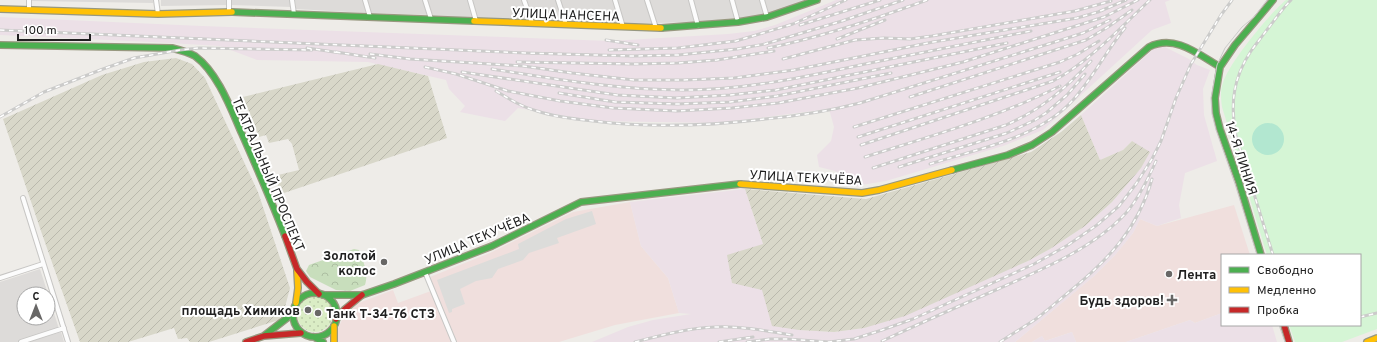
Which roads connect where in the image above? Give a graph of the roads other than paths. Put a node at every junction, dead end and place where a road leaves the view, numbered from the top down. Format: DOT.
graph roads {
  1 [pos="29,0"];
  2 [pos="229,0"];
  3 [pos="292,0"];
  4 [pos="365,0"];
  5 [pos="425,0"];
  6 [pos="470,0"];
  7 [pos="524,0"];
  8 [pos="558,0"];
  9 [pos="615,0"];
  10 [pos="647,0"];
  11 [pos="690,0"];
  12 [pos="732,0"];
  13 [pos="762,0"];
  14 [pos="817,0"];
  15 [pos="1273,0"];
  16 [pos="156,1"];
  17 [pos="0,9"];
  18 [pos="28,10"];
  19 [pos="229,12"];
  20 [pos="158,14"];
  21 [pos="294,14"];
  22 [pos="767,16"];
  23 [pos="370,17"];
  24 [pos="431,19"];
  25 [pos="476,21"];
  26 [pos="738,22"];
  27 [pos="532,24"];
  28 [pos="566,25"];
  29 [pos="698,26"];
  30 [pos="623,27"];
  31 [pos="656,28"];
  32 [pos="0,45"];
  33 [pos="1220,67"];
  34 [pos="23,198"];
  35 [pos="1261,254"];
  36 [pos="44,264"];
  37 [pos="297,269"];
  38 [pos="425,272"];
  39 [pos="0,278"];
  40 [pos="321,294"];
  41 [pos="362,295"];
  42 [pos="295,306"];
  43 [pos="335,322"];
  44 [pos="1284,326"];
  45 [pos="64,328"];
  46 [pos="301,333"];
  47 [pos="264,336"];
  48 [pos="314,337"];
  49 [pos="1377,338"];
  50 [pos="21,342"];
  51 [pos="68,342"];
  52 [pos="246,342"];
  53 [pos="323,342"];
  54 [pos="334,342"];
  55 [pos="454,342"];
  56 [pos="1289,342"];
  57 [pos="1367,342"];
  1 -- 18 [label="street"];
  2 -- 19 [label="street"];
  3 -- 21 [label="street"];
  4 -- 23 [label="street"];
  5 -- 24 [label="street"];
  6 -- 25 [label="street"];
  7 -- 27 [label="street"];
  8 -- 28 [label="street"];
  9 -- 30 [label="street"];
  10 -- 31 [label="street"];
  11 -- 29 [label="street"];
  12 -- 26 [label="street"];
  13 -- 22 [label="street"];
  14 -- 22 [label="main road, УЛИЦА НАНСЕНА"];
  15 -- 33 [label="main road"];
  16 -- 20 [label="street"];
  17 -- 18 [label="main road, УЛИЦА НАНСЕНА"];
  18 -- 20 [label="main road, УЛИЦА НАНСЕНА"];
  19 -- 20 [label="main road, УЛИЦА НАНСЕНА"];
  19 -- 21 [label="main road, УЛИЦА НАНСЕНА"];
  21 -- 23 [label="main road, УЛИЦА НАНСЕНА"];
  22 -- 26 [label="main road, УЛИЦА НАНСЕНА"];
  23 -- 24 [label="main road, УЛИЦА НАНСЕНА"];
  24 -- 25 [label="main road, УЛИЦА НАНСЕНА"];
  25 -- 27 [label="main road, УЛИЦА НАНСЕНА"];
  26 -- 29 [label="main road, УЛИЦА НАНСЕНА"];
  27 -- 28 [label="main road, УЛИЦА НАНСЕНА"];
  28 -- 30 [label="main road, УЛИЦА НАНСЕНА"];
  29 -- 31 [label="main road, УЛИЦА НАНСЕНА"];
  30 -- 31 [label="main road, УЛИЦА НАНСЕНА"];
  32 -- 37 [label="main road, ТЕАТРАЛЬНЫЙ ПРОСПЕКТ"];
  33 -- 35 [label="main road, 14-Я ЛИНИЯ"];
  33 -- 38 [label="main road, УЛИЦА ТЕКУЧЁВА"];
  34 -- 36 [label="street"];
  36 -- 39 [label="street"];
  36 -- 45 [label="street"];
  37 -- 40 [label="main road, ТЕАТРАЛЬНЫЙ ПРОСПЕКТ"];
  37 -- 42 [label="main road, ТЕАТРАЛЬНЫЙ ПРОСПЕКТ"];
  38 -- 41 [label="main road, УЛИЦА ТЕКУЧЁВА"];
  38 -- 55 [label="street"];
  40 -- 41 [label="main road, УЛИЦА ТЕКУЧЁВА"];
  40 -- 42 [label="main road"];
  40 -- 43 [label="main road"];
  41 -- 43 [label="main road, УЛИЦА ТЕКУЧЁВА"];
  42 -- 46 [label="main road"];
  42 -- 47 [label="main road"];
  43 -- 48 [label="main road"];
  43 -- 54 [label="main road"];
  44 -- 56 [label="main road"];
  45 -- 50 [label="street"];
  45 -- 51 [label="street"];
  46 -- 47 [label="main road"];
  46 -- 48 [label="main road"];
  47 -- 52 [label="main road"];
  48 -- 53 [label="main road"];
  49 -- 57 [label="main road"];
}
